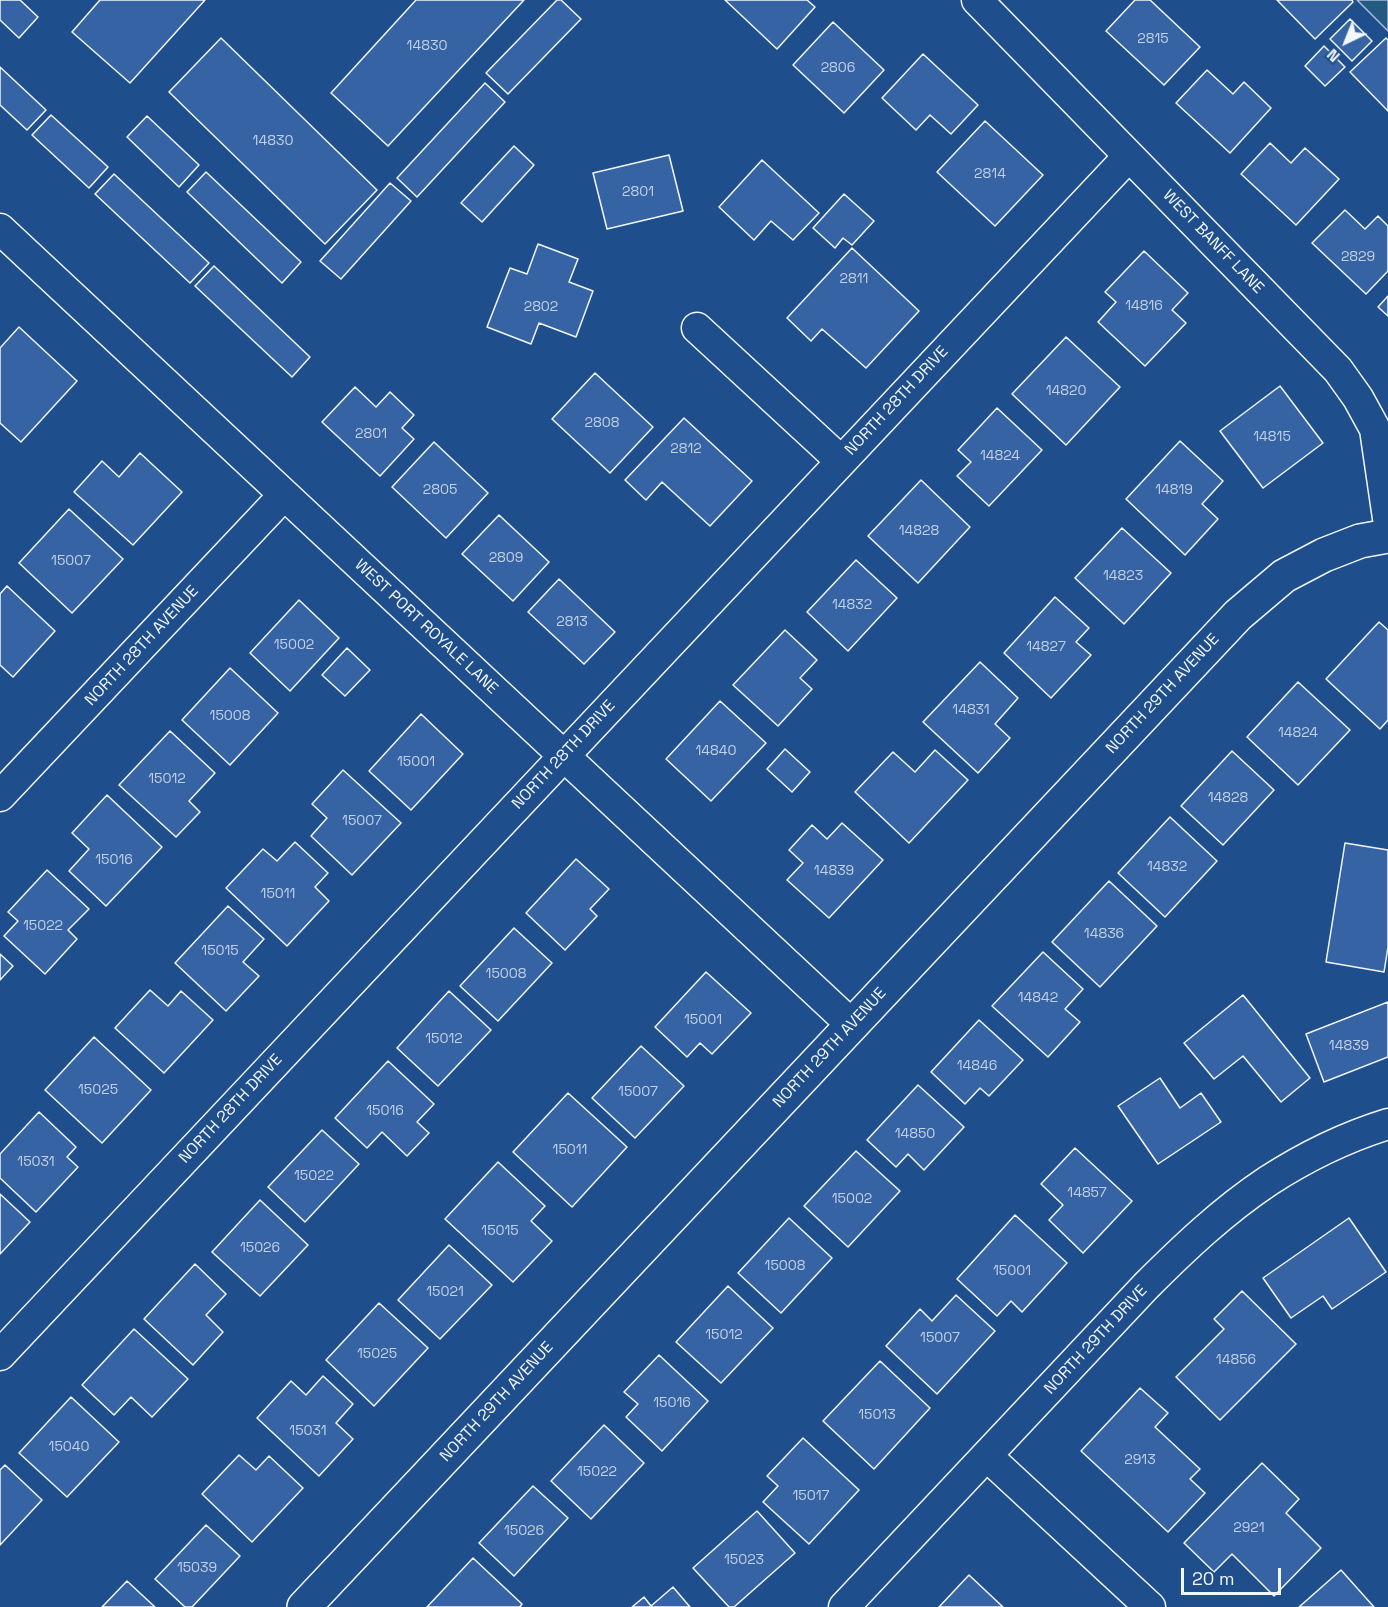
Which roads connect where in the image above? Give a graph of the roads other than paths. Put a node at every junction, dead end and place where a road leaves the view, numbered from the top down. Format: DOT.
graph roads {
  1 [pos="977,0"];
  2 [pos="1129,156"];
  3 [pos="1,232"];
  4 [pos="697,328"];
  5 [pos="841,461"];
  6 [pos="284,495"];
  7 [pos="1388,518"];
  8 [pos="1388,536"];
  9 [pos="564,756"];
  10 [pos="0,796"];
  11 [pos="852,1025"];
  12 [pos="1388,1124"];
  13 [pos="0,1355"];
  14 [pos="987,1456"];
  15 [pos="304,1607"];
  16 [pos="844,1607"];
  17 [pos="1150,1607"];
  1 -- 2 [label="street, WEST BANFF LANE"];
  2 -- 5 [label="street, NORTH 28TH DRIVE"];
  2 -- 7 [label="street, WEST BANFF LANE"];
  3 -- 6 [label="street, WEST PORT ROYALE LANE"];
  4 -- 5 [label="street"];
  5 -- 9 [label="street, NORTH 28TH DRIVE"];
  6 -- 9 [label="street, WEST PORT ROYALE LANE"];
  6 -- 10 [label="street, NORTH 28TH AVENUE"];
  8 -- 11 [label="street, NORTH 29TH AVENUE"];
  9 -- 11 [label="street, WEST PORT ROYALE LANE"];
  9 -- 13 [label="street, NORTH 28TH DRIVE"];
  11 -- 15 [label="street, NORTH 29TH AVENUE"];
  12 -- 14 [label="street, NORTH 29TH DRIVE"];
  14 -- 16 [label="street, NORTH 29TH DRIVE"];
  14 -- 17 [label="street"];
}
